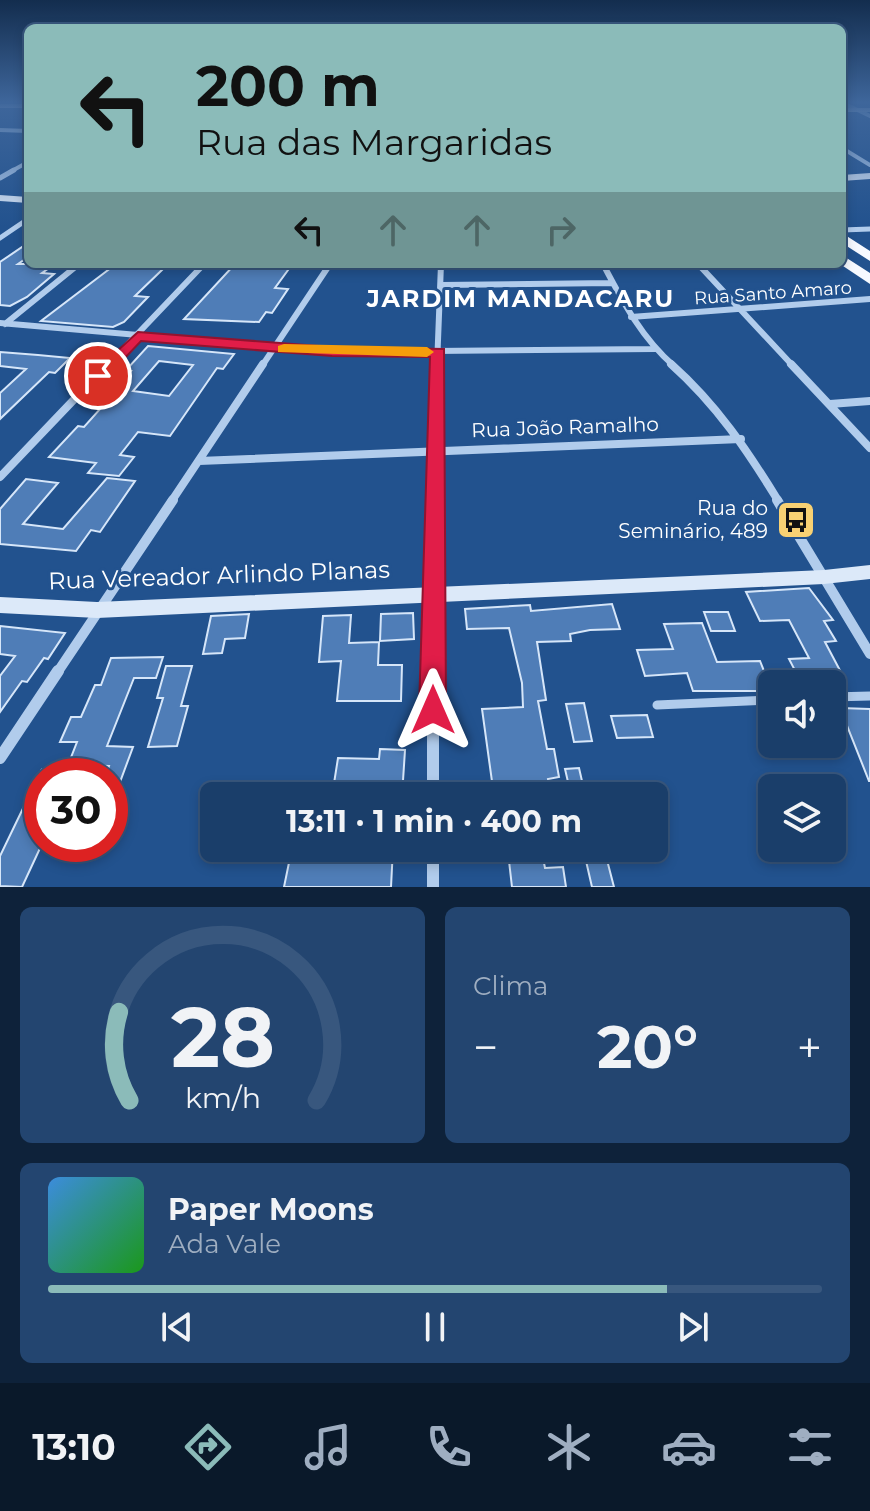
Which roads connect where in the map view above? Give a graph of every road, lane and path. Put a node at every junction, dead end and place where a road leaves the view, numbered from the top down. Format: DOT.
graph roads {
  1 [pos="846,150"];
  2 [pos="24,164"];
  3 [pos="870,165"];
  4 [pos="870,176"];
  5 [pos="0,178"];
  6 [pos="846,178"];
  7 [pos="0,198"];
  8 [pos="24,200"];
  9 [pos="24,222"];
  10 [pos="870,229"];
  11 [pos="846,230"];
  12 [pos="0,238"];
  13 [pos="846,240"];
  14 [pos="870,257"];
  15 [pos="846,262"];
  16 [pos="74,268"];
  17 [pos="200,268"];
  18 [pos="327,268"];
  19 [pos="441,268"];
  20 [pos="605,268"];
  21 [pos="702,268"];
  22 [pos="870,280"];
  23 [pos="612,283"];
  24 [pos="441,285"];
  25 [pos="870,299"];
  26 [pos="743,310"];
  27 [pos="631,317"];
  28 [pos="2,325"];
  29 [pos="138,336"];
  30 [pos="275,348"];
  31 [pos="655,349"];
  32 [pos="438,352"];
  33 [pos="870,401"];
  34 [pos="830,404"];
  35 [pos="741,439"];
  36 [pos="870,448"];
  37 [pos="434,449"];
  38 [pos="199,461"];
  39 [pos="0,477"];
  40 [pos="870,572"];
  41 [pos="824,577"];
  42 [pos="433,595"];
  43 [pos="0,605"];
  44 [pos="97,610"];
  45 [pos="870,654"];
  46 [pos="870,696"];
  47 [pos="846,697"];
  48 [pos="758,701"];
  49 [pos="657,705"];
  50 [pos="0,758"];
  51 [pos="433,782"];
  52 [pos="433,862"];
  53 [pos="433,887"];
  1 -- 3 [label="street"];
  2 -- 5 [label="street"];
  4 -- 6 [label="street"];
  7 -- 8 [label="street"];
  9 -- 12 [label="street"];
  10 -- 11 [label="street"];
  13 -- 14 [label="main road"];
  15 -- 22 [label="main road"];
  16 -- 28 [label="street"];
  17 -- 29 [label="street"];
  18 -- 30 [label="street"];
  19 -- 24 [label="street"];
  20 -- 23 [label="street"];
  21 -- 26 [label="street"];
  23 -- 24 [label="street"];
  23 -- 27 [label="street"];
  24 -- 32 [label="street"];
  25 -- 26 [label="street, Rua Santo Amaro"];
  26 -- 27 [label="street, Rua Santo Amaro"];
  26 -- 34 [label="street"];
  27 -- 31 [label="street"];
  28 -- 29 [label="street"];
  29 -- 30 [label="street"];
  29 -- 39 [label="street"];
  30 -- 32 [label="street"];
  30 -- 38 [label="street"];
  31 -- 32 [label="street"];
  31 -- 35 [label="street"];
  32 -- 37 [label="street"];
  33 -- 34 [label="street"];
  34 -- 36 [label="street"];
  35 -- 37 [label="street, Rua João Ramalho"];
  35 -- 41 [label="street"];
  37 -- 38 [label="street, Rua João Ramalho"];
  37 -- 42 [label="street"];
  38 -- 44 [label="street"];
  40 -- 41 [label="street, Rua Vereador Arlindo Planas"];
  41 -- 42 [label="street, Rua Vereador Arlindo Planas"];
  41 -- 45 [label="street"];
  42 -- 44 [label="street, Rua Vereador Arlindo Planas"];
  42 -- 51 [label="street"];
  43 -- 44 [label="street, Rua Vereador Arlindo Planas"];
  44 -- 50 [label="street"];
  46 -- 47 [label="lane"];
  48 -- 49 [label="lane"];
  52 -- 53 [label="street"];
}
